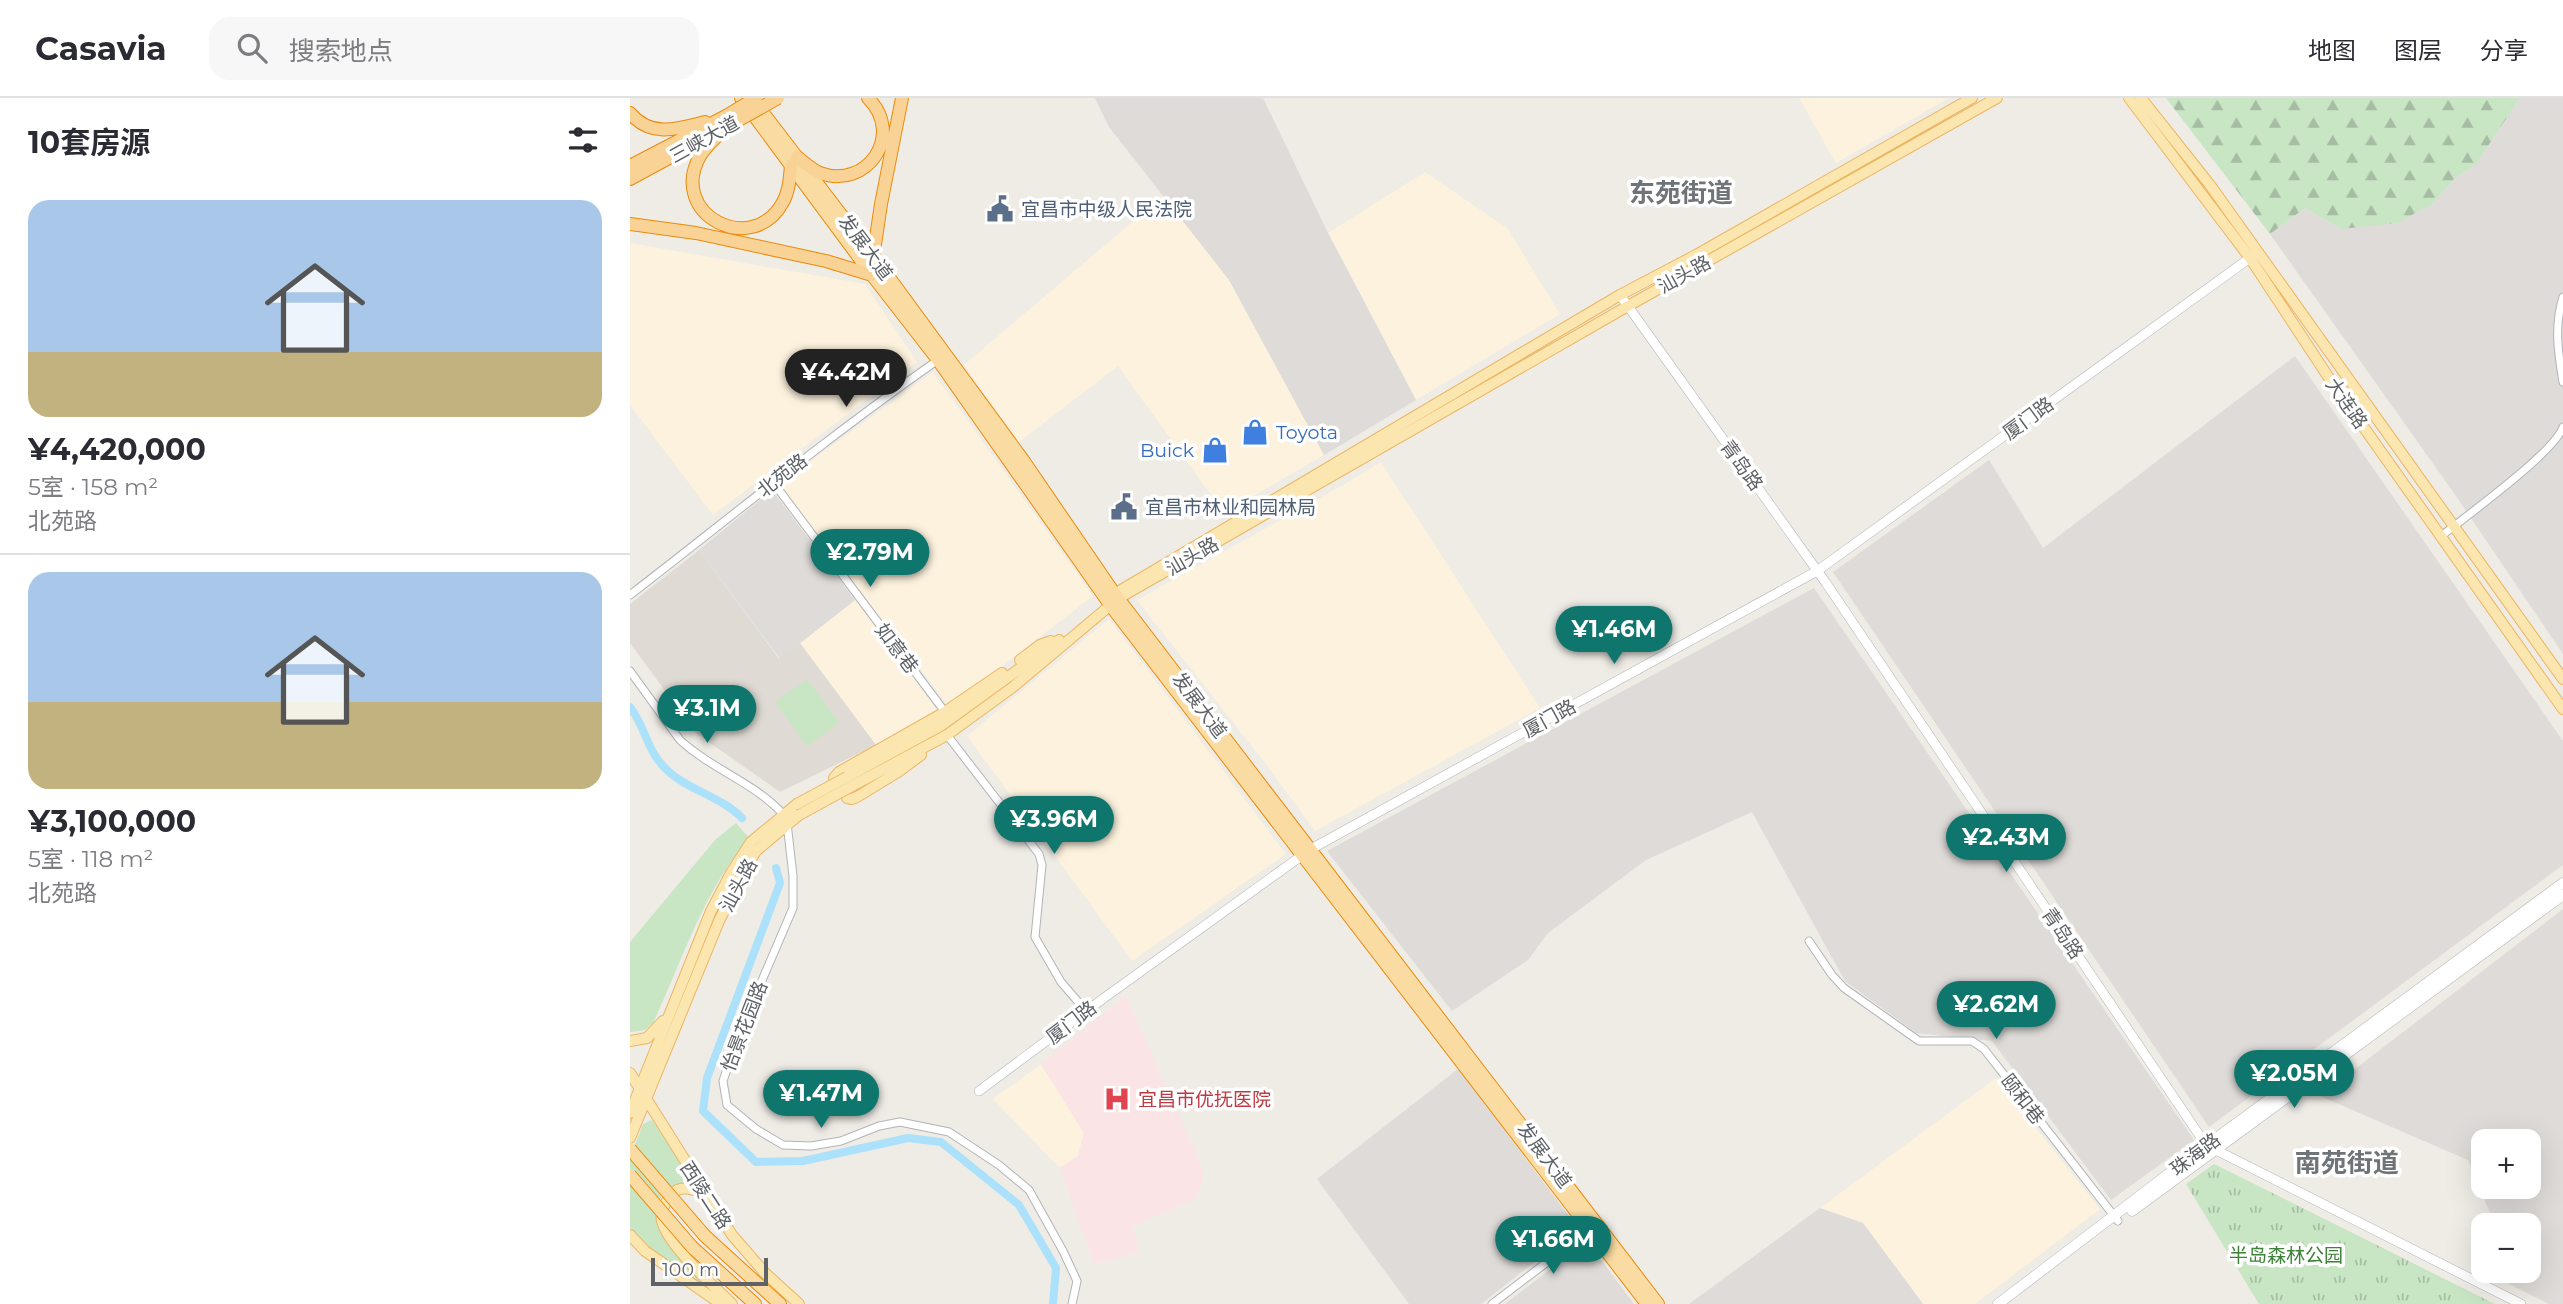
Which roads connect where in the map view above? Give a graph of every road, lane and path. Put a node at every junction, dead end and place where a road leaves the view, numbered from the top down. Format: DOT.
graph roads {
  1 [pos="741,98"];
  2 [pos="754,98"];
  3 [pos="778,98"];
  4 [pos="868,98"];
  5 [pos="902,98"];
  6 [pos="1972,98"];
  7 [pos="1997,98"];
  8 [pos="2129,98"];
  9 [pos="2141,98"];
  10 [pos="630,113"];
  11 [pos="728,120"];
  12 [pos="794,161"];
  13 [pos="630,166"];
  14 [pos="630,179"];
  15 [pos="630,224"];
  16 [pos="2254,255"];
  17 [pos="873,258"];
  18 [pos="872,275"];
  19 [pos="1620,295"];
  20 [pos="2563,297"];
  21 [pos="1628,306"];
  22 [pos="938,360"];
  23 [pos="2563,382"];
  24 [pos="2563,427"];
  25 [pos="773,482"];
  26 [pos="2454,526"];
  27 [pos="2440,537"];
  28 [pos="1817,571"];
  29 [pos="630,595"];
  30 [pos="1113,599"];
  31 [pos="1064,637"];
  32 [pos="630,671"];
  33 [pos="2563,679"];
  34 [pos="2563,709"];
  35 [pos="945,712"];
  36 [pos="947,735"];
  37 [pos="834,778"];
  38 [pos="850,782"];
  39 [pos="847,798"];
  40 [pos="785,819"];
  41 [pos="1307,852"];
  42 [pos="2563,883"];
  43 [pos="2563,895"];
  44 [pos="1810,941"];
  45 [pos="674,1004"];
  46 [pos="1086,1011"];
  47 [pos="630,1041"];
  48 [pos="630,1073"];
  49 [pos="979,1091"];
  50 [pos="643,1093"];
  51 [pos="630,1113"];
  52 [pos="630,1138"];
  53 [pos="2210,1147"];
  54 [pos="630,1149"];
  55 [pos="630,1175"];
  56 [pos="709,1196"];
  57 [pos="2116,1219"];
  58 [pos="1594,1227"];
  59 [pos="630,1235"];
  60 [pos="2516,1303"];
  61 [pos="720,1304"];
  62 [pos="732,1304"];
  63 [pos="755,1304"];
  64 [pos="780,1304"];
  65 [pos="799,1304"];
  66 [pos="1072,1304"];
  67 [pos="1492,1304"];
  68 [pos="1647,1304"];
  69 [pos="1658,1304"];
  70 [pos="1998,1304"];
  71 [pos="2008,1304"];
  1 -- 12 [label="highway, 发展大道"];
  2 -- 11 [label="highway, 三峡大道, bridge"];
  2 -- 12 [label="highway, 发展大道"];
  3 -- 11 [label="highway, 三峡大道, bridge"];
  4 -- 12 [label="highway"];
  5 -- 17 [label="highway"];
  6 -- 19 [label="main road, 汕头路"];
  7 -- 21 [label="main road, 汕头路"];
  8 -- 16 [label="main road, 大连路"];
  9 -- 16 [label="main road, 大连路"];
  10 -- 11 [label="highway"];
  11 -- 12 [label="highway"];
  11 -- 13 [label="highway, 三峡大道"];
  11 -- 14 [label="highway, 三峡大道"];
  12 -- 17 [label="highway, 发展大道"];
  12 -- 18 [label="highway, 发展大道"];
  15 -- 18 [label="highway"];
  16 -- 26 [label="main road, 大连路"];
  16 -- 27 [label="main road, 大连路"];
  16 -- 28 [label="street, 厦门路"];
  17 -- 30 [label="highway, 发展大道"];
  18 -- 22 [label="highway, 发展大道"];
  19 -- 21 [label="street, 青岛路"];
  19 -- 30 [label="main road, 汕头路"];
  20 -- 23 [label="street"];
  21 -- 28 [label="street, 青岛路"];
  21 -- 30 [label="main road, 汕头路"];
  22 -- 25 [label="street, 北苑路"];
  22 -- 30 [label="highway, 发展大道"];
  24 -- 26 [label="street"];
  25 -- 29 [label="street, 北苑路"];
  25 -- 35 [label="street, 如意巷"];
  26 -- 27 [label="street"];
  26 -- 33 [label="main road, 大连路"];
  27 -- 34 [label="main road, 大连路"];
  28 -- 41 [label="street, 厦门路"];
  28 -- 53 [label="street, 青岛路"];
  30 -- 31 [label="main road, 汕头路"];
  30 -- 36 [label="main road, 汕头路"];
  30 -- 41 [label="highway, 发展大道"];
  31 -- 35 [label="main road"];
  31 -- 38 [label="main road, 汕头路"];
  32 -- 40 [label="street"];
  35 -- 37 [label="main road"];
  36 -- 38 [label="main road, 汕头路"];
  36 -- 39 [label="main road"];
  36 -- 46 [label="street"];
  38 -- 40 [label="main road, 汕头路, bridge"];
  40 -- 45 [label="main road, 汕头路"];
  40 -- 50 [label="main road, 汕头路"];
  40 -- 66 [label="street, 怡景花园路"];
  41 -- 46 [label="street, 厦门路"];
  41 -- 58 [label="highway, 发展大道"];
  42 -- 53 [label="main road, 珠海路"];
  43 -- 53 [label="main road, 珠海路"];
  44 -- 57 [label="street, 颐和巷"];
  45 -- 47 [label="main road"];
  45 -- 50 [label="main road, 汕头路"];
  46 -- 49 [label="street, 厦门路"];
  48 -- 50 [label="main road, 西陵二路"];
  50 -- 51 [label="main road, 汕头路"];
  50 -- 52 [label="main road, 汕头路"];
  50 -- 56 [label="main road, 西陵二路"];
  53 -- 57 [label="main road, 珠海路"];
  53 -- 60 [label="street, 青岛路"];
  54 -- 64 [label="highway, bridge"];
  55 -- 63 [label="highway, bridge"];
  56 -- 62 [label="main road"];
  56 -- 65 [label="main road, 西陵二路"];
  57 -- 70 [label="main road, 珠海路"];
  57 -- 71 [label="main road, 珠海路"];
  58 -- 67 [label="street"];
  58 -- 68 [label="highway, 发展大道"];
  58 -- 69 [label="highway, 发展大道"];
  59 -- 61 [label="main road"];
}
